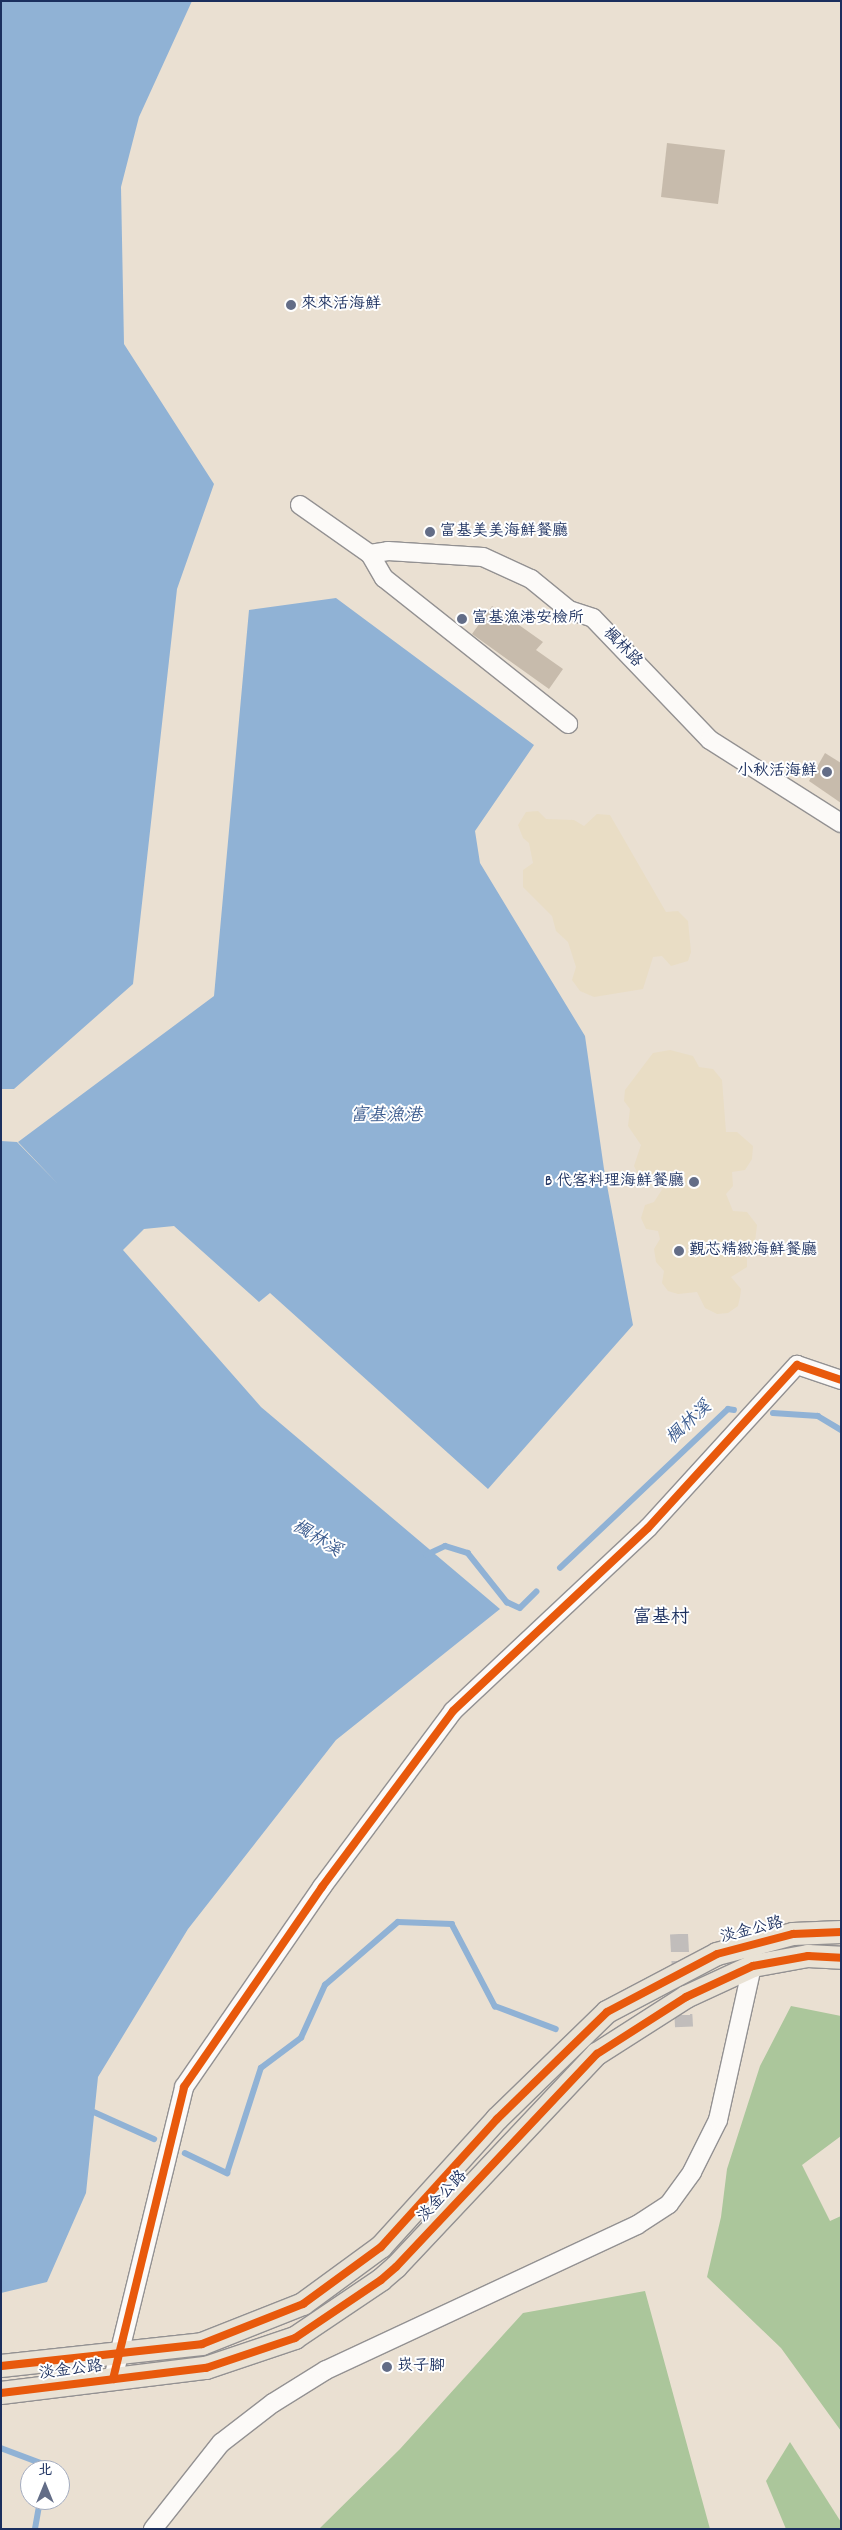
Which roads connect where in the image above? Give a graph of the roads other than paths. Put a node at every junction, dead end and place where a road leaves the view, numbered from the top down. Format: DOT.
graph roads {
  1 [pos="300,505"];
  2 [pos="370,554"];
  3 [pos="568,724"];
  4 [pos="841,823"];
  5 [pos="841,1380"];
  6 [pos="841,1932"];
  7 [pos="756,1942"];
  8 [pos="841,1958"];
  9 [pos="753,1966"];
  10 [pos="116,2355"];
  11 [pos="1,2366"];
  12 [pos="113,2380"];
  13 [pos="1,2393"];
  14 [pos="153,2529"];
  1 -- 2 [label="street"];
  2 -- 3 [label="street"];
  2 -- 4 [label="street, 楓林路"];
  5 -- 10 [label="street"];
  6 -- 7 [label="main road, 淡金公路"];
  7 -- 9 [label="street"];
  7 -- 10 [label="main road, 淡金公路"];
  8 -- 9 [label="main road, 淡金公路"];
  9 -- 12 [label="main road, 淡金公路"];
  9 -- 14 [label="street"];
  10 -- 11 [label="main road, 淡金公路"];
  10 -- 12 [label="street"];
  12 -- 13 [label="main road, 淡金公路"];
}
